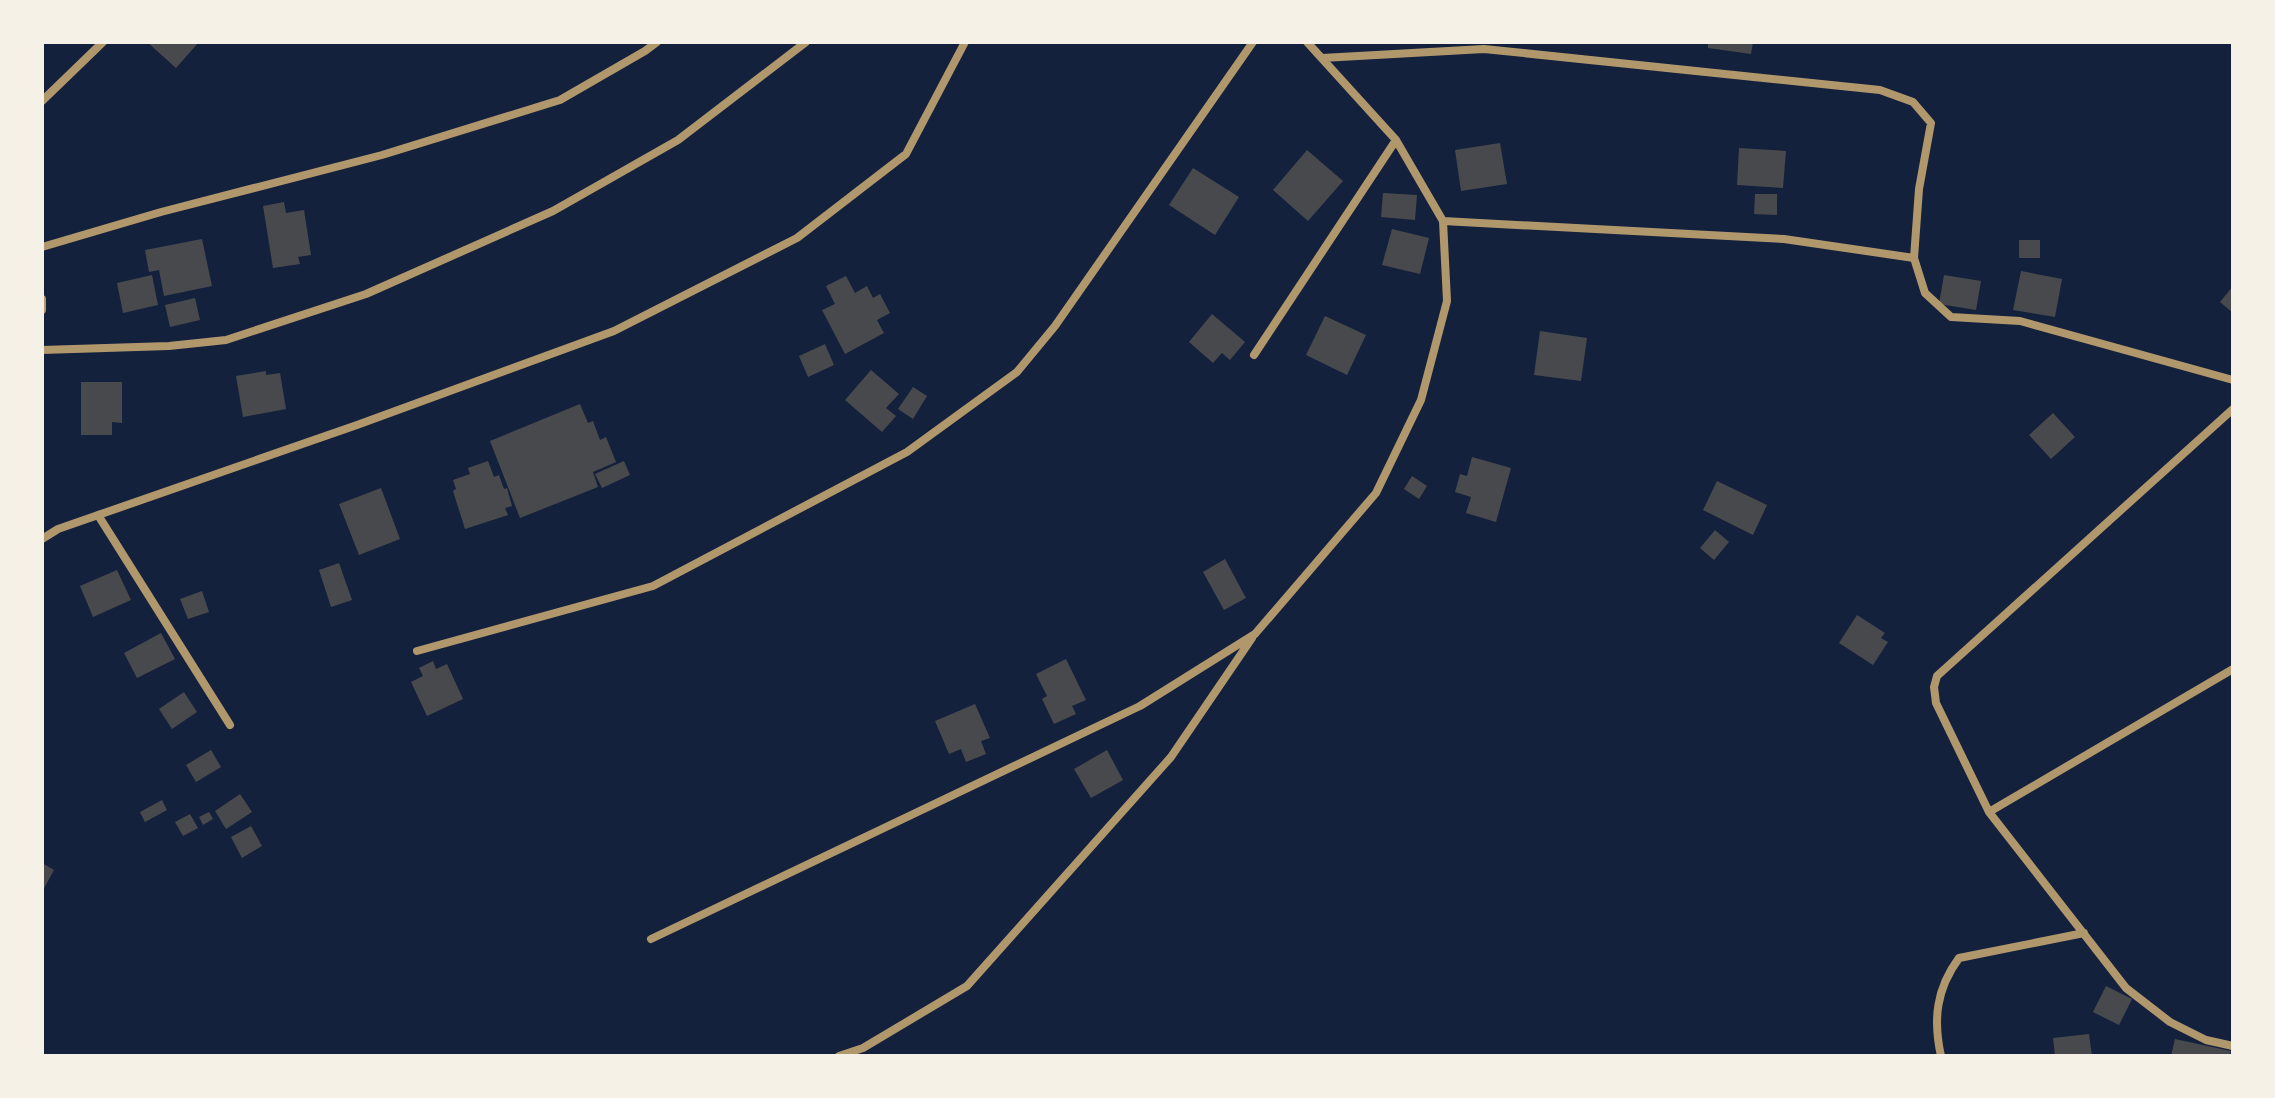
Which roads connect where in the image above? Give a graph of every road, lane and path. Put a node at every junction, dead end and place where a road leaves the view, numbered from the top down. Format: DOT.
graph roads {
  1 [pos="103,42"];
  2 [pos="657,42"];
  3 [pos="806,42"];
  4 [pos="965,42"];
  5 [pos="1253,42"];
  6 [pos="1307,42"];
  7 [pos="1322,58"];
  8 [pos="42,101"];
  9 [pos="1396,140"];
  10 [pos="1443,221"];
  11 [pos="42,247"];
  12 [pos="1914,258"];
  13 [pos="42,299"];
  14 [pos="42,310"];
  15 [pos="42,350"];
  16 [pos="1254,355"];
  17 [pos="2233,380"];
  18 [pos="2233,409"];
  19 [pos="98,515"];
  20 [pos="42,539"];
  21 [pos="1255,634"];
  22 [pos="417,651"];
  23 [pos="2233,669"];
  24 [pos="230,725"];
  25 [pos="1989,812"];
  26 [pos="2084,933"];
  27 [pos="651,939"];
  28 [pos="2233,1046"];
  29 [pos="839,1056"];
  30 [pos="1941,1056"];
  1 -- 8 [label="street"];
  2 -- 11 [label="street"];
  3 -- 15 [label="street"];
  4 -- 19 [label="street"];
  5 -- 22 [label="street"];
  6 -- 7 [label="street"];
  7 -- 9 [label="street"];
  7 -- 12 [label="street"];
  9 -- 10 [label="street"];
  9 -- 16 [label="street"];
  10 -- 12 [label="street"];
  10 -- 21 [label="street"];
  12 -- 17 [label="street"];
  13 -- 14 [label="street"];
  18 -- 25 [label="street"];
  19 -- 20 [label="street"];
  19 -- 24 [label="street"];
  21 -- 27 [label="street"];
  21 -- 29 [label="street"];
  23 -- 25 [label="street"];
  25 -- 26 [label="street"];
  26 -- 28 [label="street"];
  26 -- 30 [label="street"];
}
